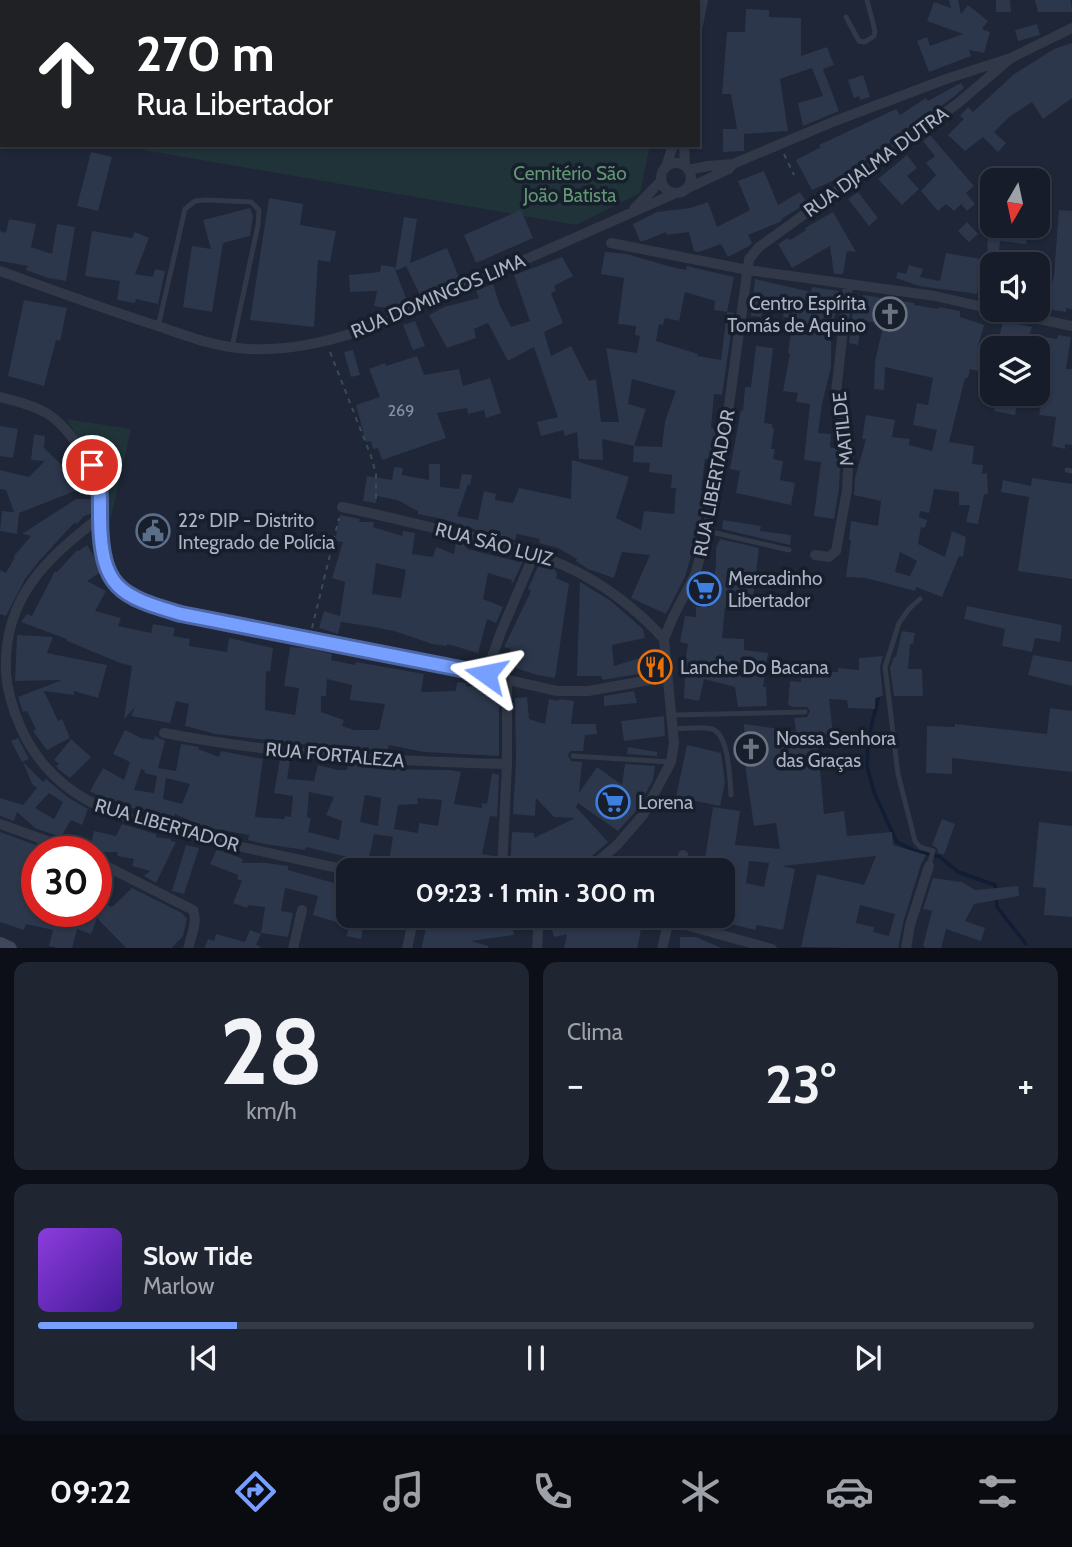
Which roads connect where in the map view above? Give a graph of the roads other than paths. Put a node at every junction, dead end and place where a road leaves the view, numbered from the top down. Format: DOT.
graph roads {
  1 [pos="867,0"];
  2 [pos="846,17"];
  3 [pos="1072,28"];
  4 [pos="1011,58"];
  5 [pos="672,147"];
  6 [pos="684,147"];
  7 [pos="733,164"];
  8 [pos="666,167"];
  9 [pos="687,168"];
  10 [pos="661,181"];
  11 [pos="681,191"];
  12 [pos="629,214"];
  13 [pos="611,243"];
  14 [pos="748,270"];
  15 [pos="0,271"];
  16 [pos="848,284"];
  17 [pos="980,306"];
  18 [pos="1050,321"];
  19 [pos="1072,326"];
  20 [pos="158,327"];
  21 [pos="232,347"];
  22 [pos="0,397"];
  23 [pos="342,507"];
  24 [pos="100,517"];
  25 [pos="707,531"];
  26 [pos="789,550"];
  27 [pos="535,552"];
  28 [pos="815,555"];
  29 [pos="920,599"];
  30 [pos="664,639"];
  31 [pos="486,674"];
  32 [pos="667,677"];
  33 [pos="508,679"];
  34 [pos="805,712"];
  35 [pos="672,715"];
  36 [pos="673,729"];
  37 [pos="163,733"];
  38 [pos="573,757"];
  39 [pos="671,762"];
  40 [pos="508,764"];
  41 [pos="731,796"];
  42 [pos="0,824"];
  43 [pos="33,836"];
  44 [pos="683,855"];
  45 [pos="503,858"];
  46 [pos="602,858"];
  47 [pos="682,858"];
  48 [pos="930,862"];
  49 [pos="336,868"];
  50 [pos="112,869"];
  51 [pos="302,910"];
  52 [pos="411,928"];
  53 [pos="538,928"];
  54 [pos="667,928"];
  55 [pos="703,928"];
  56 [pos="0,945"];
  57 [pos="9,948"];
  58 [pos="188,948"];
  59 [pos="293,948"];
  60 [pos="407,948"];
  61 [pos="537,948"];
  62 [pos="662,948"];
  63 [pos="772,948"];
  64 [pos="906,948"];
  1 -- 2 [label="lane"];
  3 -- 4 [label="street, RUA DOMINGOS LIMA"];
  4 -- 7 [label="street, RUA DOMINGOS LIMA"];
  4 -- 14 [label="street, RUA DJALMA DUTRA"];
  5 -- 8 [label="street"];
  6 -- 9 [label="street"];
  7 -- 9 [label="street, RUA DOMINGOS LIMA"];
  7 -- 11 [label="street, RUA DOMINGOS LIMA"];
  8 -- 9 [label="street"];
  8 -- 10 [label="street"];
  9 -- 11 [label="street"];
  10 -- 11 [label="street"];
  10 -- 12 [label="street, RUA DOMINGOS LIMA"];
  11 -- 12 [label="street, RUA DOMINGOS LIMA"];
  12 -- 21 [label="street, RUA DOMINGOS LIMA"];
  13 -- 14 [label="street"];
  14 -- 16 [label="street"];
  14 -- 25 [label="street, RUA LIBERTADOR"];
  15 -- 20 [label="street, RUA DOMINGOS LIMA"];
  16 -- 17 [label="street"];
  16 -- 28 [label="street, MATILDE"];
  18 -- 19 [label="street"];
  20 -- 21 [label="street, RUA DOMINGOS LIMA"];
  20 -- 21 [label="lane"];
  22 -- 24 [label="street"];
  23 -- 27 [label="street, RUA SÃO LUIZ"];
  24 -- 31 [label="street"];
  24 -- 49 [label="street, RUA LIBERTADOR"];
  25 -- 26 [label="lane"];
  25 -- 30 [label="street, RUA LIBERTADOR"];
  27 -- 30 [label="street, RUA SÃO LUIZ"];
  27 -- 31 [label="street"];
  29 -- 48 [label="lane"];
  30 -- 32 [label="street, RUA LIBERTADOR"];
  31 -- 33 [label="street"];
  32 -- 33 [label="street"];
  32 -- 35 [label="street, RUA LIBERTADOR"];
  33 -- 40 [label="street"];
  34 -- 35 [label="lane"];
  35 -- 36 [label="street, RUA LIBERTADOR"];
  36 -- 39 [label="street, RUA LIBERTADOR"];
  36 -- 41 [label="lane"];
  37 -- 40 [label="street, RUA FORTALEZA"];
  38 -- 39 [label="lane"];
  39 -- 46 [label="street, RUA LIBERTADOR"];
  40 -- 45 [label="street"];
  42 -- 43 [label="street"];
  44 -- 47 [label="street"];
  48 -- 64 [label="street"];
  50 -- 58 [label="street"];
  51 -- 59 [label="street"];
  52 -- 60 [label="street"];
  53 -- 61 [label="street"];
  54 -- 62 [label="street"];
  55 -- 63 [label="street"];
  56 -- 57 [label="street"];
}
